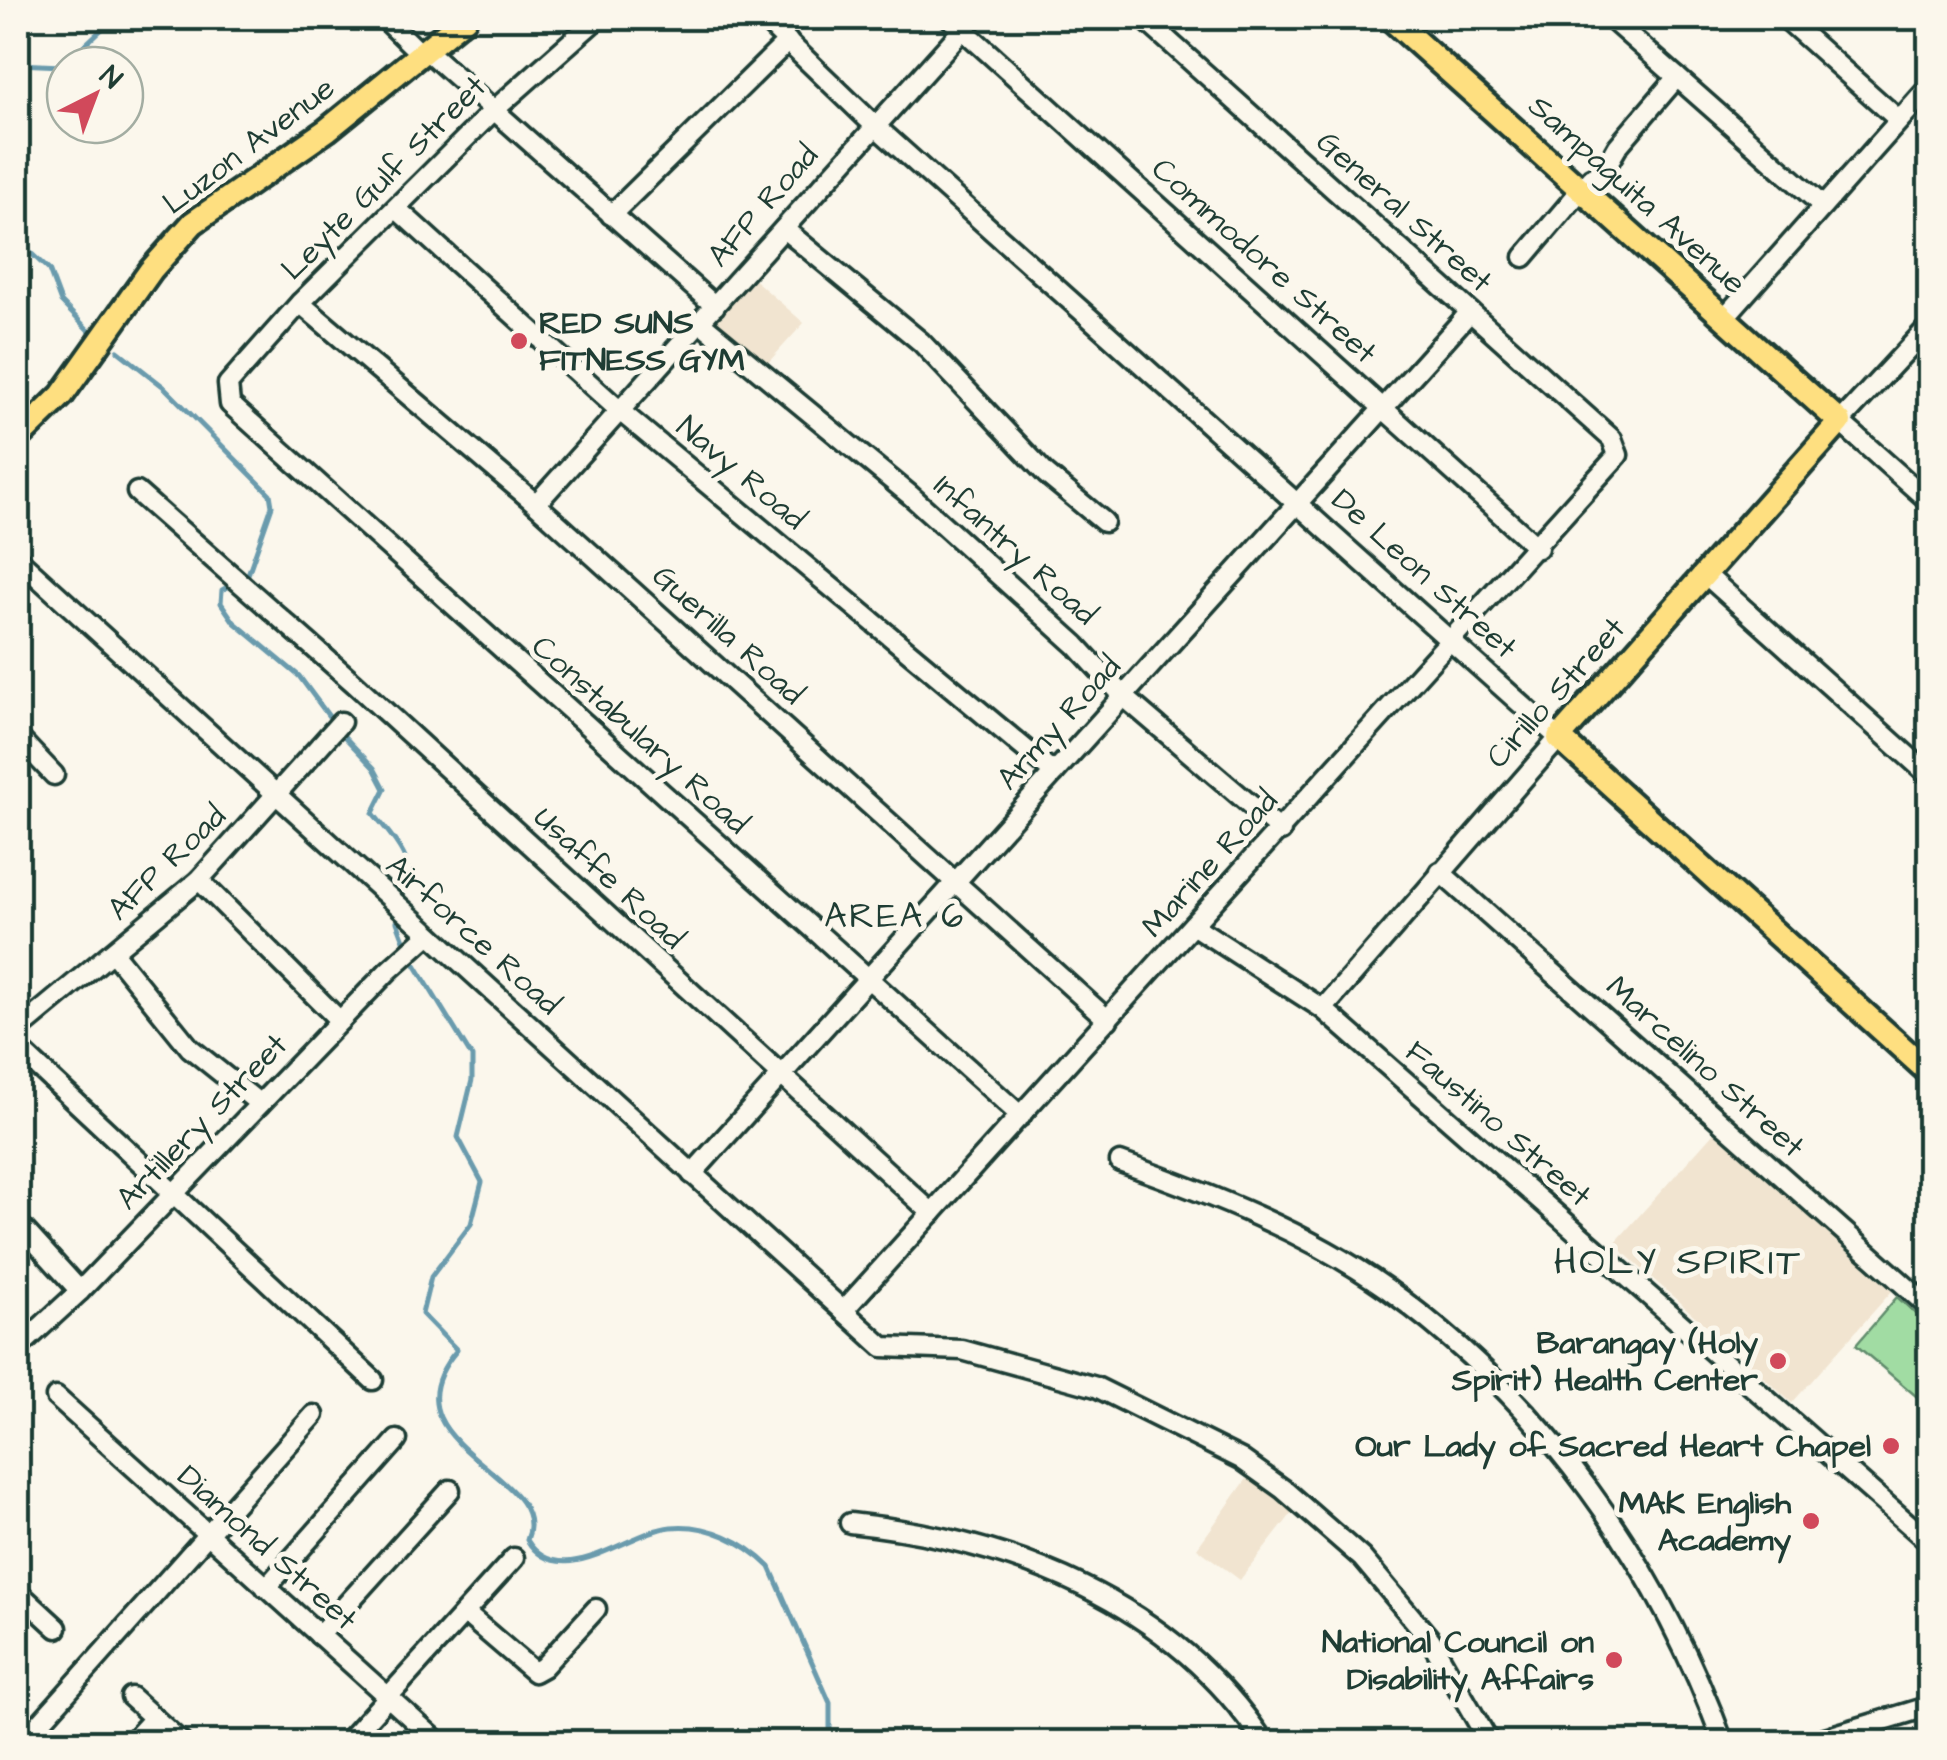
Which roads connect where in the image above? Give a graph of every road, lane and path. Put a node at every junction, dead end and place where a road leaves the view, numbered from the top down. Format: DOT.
graph roads {
  1 [pos="384,18"];
  2 [pos="464,18"];
  3 [pos="598,18"];
  4 [pos="763,18"];
  5 [pos="1143,18"];
  6 [pos="1390,18"];
  7 [pos="1610,18"];
  8 [pos="1785,18"];
  9 [pos="962,21"];
  10 [pos="788,41"];
  11 [pos="422,51"];
  12 [pos="1677,77"];
  13 [pos="1930,86"];
  14 [pos="492,112"];
  15 [pos="1899,120"];
  16 [pos="874,125"];
  17 [pos="1586,184"];
  18 [pos="1823,206"];
  19 [pos="398,210"];
  20 [pos="610,215"];
  21 [pos="784,229"];
  22 [pos="1524,257"];
  23 [pos="300,303"];
  24 [pos="715,306"];
  25 [pos="1470,312"];
  26 [pos="1724,318"];
  27 [pos="700,322"];
  28 [pos="1930,325"];
  29 [pos="226,394"];
  30 [pos="1383,408"];
  31 [pos="620,411"];
  32 [pos="1840,422"];
  33 [pos="22,427"];
  34 [pos="1618,455"];
  35 [pos="137,492"];
  36 [pos="1930,502"];
  37 [pos="536,504"];
  38 [pos="1297,504"];
  39 [pos="1104,522"];
  40 [pos="1538,548"];
  41 [pos="18,558"];
  42 [pos="1705,574"];
  43 [pos="1452,642"];
  44 [pos="1123,696"];
  45 [pos="341,722"];
  46 [pos="18,737"];
  47 [pos="1558,738"];
  48 [pos="1054,773"];
  49 [pos="54,775"];
  50 [pos="1930,776"];
  51 [pos="276,796"];
  52 [pos="1280,831"];
  53 [pos="1440,872"];
  54 [pos="199,880"];
  55 [pos="956,881"];
  56 [pos="1194,926"];
  57 [pos="422,941"];
  58 [pos="114,954"];
  59 [pos="868,980"];
  60 [pos="1322,1009"];
  61 [pos="1108,1020"];
  62 [pos="340,1021"];
  63 [pos="18,1030"];
  64 [pos="18,1048"];
  65 [pos="1930,1073"];
  66 [pos="780,1076"];
  67 [pos="260,1104"];
  68 [pos="1021,1116"];
  69 [pos="1120,1162"];
  70 [pos="692,1174"];
  71 [pos="175,1194"];
  72 [pos="932,1213"];
  73 [pos="18,1223"];
  74 [pos="80,1291"];
  75 [pos="1930,1308"];
  76 [pos="842,1311"];
  77 [pos="18,1348"];
  78 [pos="373,1380"];
  79 [pos="56,1397"];
  80 [pos="314,1415"];
  81 [pos="396,1440"];
  82 [pos="450,1490"];
  83 [pos="850,1523"];
  84 [pos="208,1535"];
  85 [pos="1930,1543"];
  86 [pos="514,1558"];
  87 [pos="266,1588"];
  88 [pos="18,1592"];
  89 [pos="596,1609"];
  90 [pos="464,1613"];
  91 [pos="57,1628"];
  92 [pos="319,1636"];
  93 [pos="131,1697"];
  94 [pos="388,1698"];
  95 [pos="1930,1706"];
  96 [pos="154,1718"];
  97 [pos="23,1742"];
  98 [pos="132,1742"];
  99 [pos="181,1742"];
  100 [pos="348,1742"];
  101 [pos="438,1742"];
  102 [pos="1264,1742"];
  103 [pos="1489,1742"];
  104 [pos="1723,1742"];
  105 [pos="1812,1742"];
  1 -- 11 [label="street"];
  2 -- 11 [label="main road, Luzon Avenue"];
  3 -- 14 [label="street, Leyte Gulf Street"];
  4 -- 10 [label="street, De Leon Street"];
  5 -- 25 [label="street, General Street"];
  6 -- 17 [label="main road, Sampaguita Avenue"];
  7 -- 12 [label="street"];
  8 -- 15 [label="street"];
  9 -- 16 [label="street, AFP Road"];
  9 -- 30 [label="street, Commodore Street"];
  10 -- 16 [label="street, De Leon Street"];
  10 -- 20 [label="street"];
  11 -- 14 [label="street"];
  11 -- 33 [label="main road, Luzon Avenue"];
  12 -- 17 [label="street"];
  12 -- 18 [label="street"];
  13 -- 15 [label="street"];
  14 -- 19 [label="street, Leyte Gulf Street"];
  14 -- 20 [label="street"];
  15 -- 18 [label="street"];
  16 -- 21 [label="street, AFP Road"];
  16 -- 38 [label="street, De Leon Street"];
  17 -- 22 [label="street"];
  17 -- 26 [label="main road, Sampaguita Avenue"];
  18 -- 26 [label="street"];
  19 -- 23 [label="street, Leyte Gulf Street"];
  19 -- 31 [label="street, Navy Road"];
  20 -- 24 [label="street"];
  21 -- 24 [label="street, AFP Road"];
  21 -- 39 [label="street"];
  23 -- 29 [label="street, Leyte Gulf Street"];
  23 -- 37 [label="street, Guerilla Road"];
  24 -- 27 [label="street, AFP Road"];
  25 -- 30 [label="street, Army Road"];
  25 -- 34 [label="street, General Street"];
  26 -- 32 [label="main road, Sampaguita Avenue"];
  27 -- 31 [label="street, AFP Road"];
  27 -- 44 [label="street, Infantry Road"];
  28 -- 32 [label="street"];
  29 -- 59 [label="street, Constabulary Road"];
  30 -- 38 [label="street, Army Road"];
  30 -- 40 [label="street, Commodore Street"];
  31 -- 37 [label="street, AFP Road"];
  31 -- 48 [label="street, Navy Road"];
  32 -- 36 [label="street"];
  32 -- 42 [label="main road, Cirillo Street"];
  34 -- 40 [label="street, Marine Road"];
  35 -- 66 [label="street, Usaffe Road"];
  37 -- 55 [label="street, Guerilla Road"];
  38 -- 43 [label="street, De Leon Street"];
  38 -- 44 [label="street, Army Road"];
  40 -- 43 [label="street, Marine Road"];
  41 -- 51 [label="street, Airforce Road"];
  42 -- 47 [label="main road, Cirillo Street"];
  42 -- 50 [label="street"];
  43 -- 47 [label="street, De Leon Street"];
  43 -- 52 [label="street, Marine Road"];
  44 -- 48 [label="street, Army Road"];
  44 -- 52 [label="street, Infantry Road"];
  45 -- 51 [label="street, AFP Road"];
  46 -- 49 [label="street"];
  47 -- 53 [label="street, Cirillo Street"];
  47 -- 65 [label="main road, De Leon Street"];
  48 -- 55 [label="street, Army Road"];
  51 -- 54 [label="street, AFP Road"];
  51 -- 57 [label="street, Airforce Road"];
  52 -- 56 [label="street, Marine Road"];
  53 -- 60 [label="street, Cirillo Street"];
  53 -- 75 [label="street, Marcelino Street"];
  54 -- 58 [label="street, AFP Road"];
  54 -- 62 [label="street"];
  55 -- 59 [label="street, Army Road"];
  55 -- 61 [label="street, Guerilla Road"];
  56 -- 60 [label="street, Faustino Street"];
  56 -- 61 [label="street, Marine Road"];
  57 -- 62 [label="street, Artillery Street"];
  57 -- 70 [label="street, Airforce Road"];
  58 -- 63 [label="street, AFP Road"];
  58 -- 67 [label="street"];
  59 -- 66 [label="street, Army Road"];
  59 -- 68 [label="street, Constabulary Road"];
  60 -- 85 [label="street, Faustino Street"];
  61 -- 68 [label="street, Marine Road"];
  62 -- 67 [label="street, Artillery Street"];
  64 -- 71 [label="street"];
  66 -- 70 [label="street, Army Road"];
  66 -- 72 [label="street, Usaffe Road"];
  67 -- 71 [label="street, Artillery Street"];
  68 -- 72 [label="street, Marine Road"];
  69 -- 104 [label="street"];
  70 -- 76 [label="street, Airforce Road"];
  71 -- 74 [label="street, Artillery Street"];
  71 -- 78 [label="street"];
  72 -- 76 [label="street, Marine Road"];
  73 -- 74 [label="street"];
  74 -- 77 [label="street, Artillery Street"];
  76 -- 103 [label="street, Airforce Road"];
  79 -- 84 [label="street, Diamond Street"];
  80 -- 84 [label="street"];
  81 -- 87 [label="street"];
  82 -- 92 [label="street"];
  83 -- 102 [label="street"];
  84 -- 87 [label="street, Diamond Street"];
  84 -- 97 [label="street"];
  86 -- 90 [label="street"];
  87 -- 92 [label="street, Diamond Street"];
  88 -- 91 [label="street"];
  89 -- 90 [label="street"];
  90 -- 94 [label="street"];
  92 -- 94 [label="street, Diamond Street"];
  93 -- 96 [label="street"];
  94 -- 100 [label="street"];
  94 -- 101 [label="street, Diamond Street"];
  95 -- 105 [label="street"];
  96 -- 98 [label="street"];
  96 -- 99 [label="street"];
}
